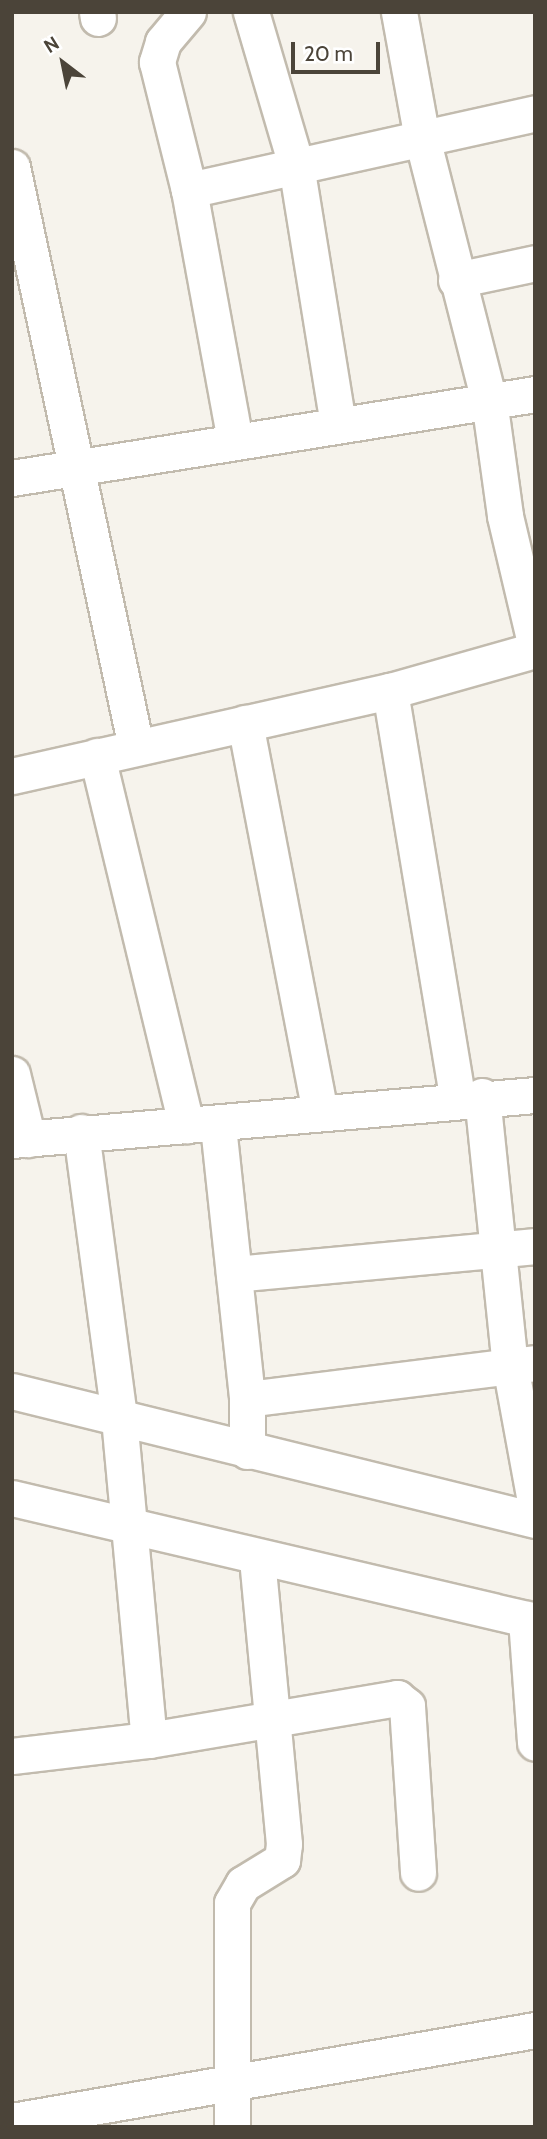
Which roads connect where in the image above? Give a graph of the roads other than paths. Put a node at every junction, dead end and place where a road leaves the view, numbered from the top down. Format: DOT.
graph roads {
  1 [pos="188,12"];
  2 [pos="251,12"];
  3 [pos="399,12"];
  4 [pos="535,113"];
  5 [pos="422,138"];
  6 [pos="296,166"];
  7 [pos="12,167"];
  8 [pos="190,190"];
  9 [pos="535,263"];
  10 [pos="456,280"];
  11 [pos="535,394"];
  12 [pos="489,400"];
  13 [pos="338,423"];
  14 [pos="234,440"];
  15 [pos="74,469"];
  16 [pos="12,478"];
  17 [pos="520,514"];
  18 [pos="535,643"];
  19 [pos="535,650"];
  20 [pos="390,691"];
  21 [pos="246,723"];
  22 [pos="136,747"];
  23 [pos="97,756"];
  24 [pos="12,776"];
  25 [pos="12,1074"];
  26 [pos="535,1095"];
  27 [pos="470,1096"];
  28 [pos="320,1111"];
  29 [pos="202,1126"];
  30 [pos="81,1132"];
  31 [pos="20,1140"];
  32 [pos="499,1246"];
  33 [pos="535,1246"];
  34 [pos="234,1274"];
  35 [pos="522,1364"];
  36 [pos="12,1391"];
  37 [pos="247,1399"];
  38 [pos="120,1418"];
  39 [pos="247,1451"];
  40 [pos="12,1498"];
  41 [pos="535,1501"];
  42 [pos="535,1520"];
  43 [pos="128,1525"];
  44 [pos="257,1558"];
  45 [pos="531,1620"];
  46 [pos="269,1718"];
  47 [pos="149,1740"];
  48 [pos="535,1743"];
  49 [pos="12,1756"];
  50 [pos="418,1873"];
  51 [pos="535,2030"];
  52 [pos="230,2083"];
  53 [pos="109,2115"];
  54 [pos="12,2121"];
  55 [pos="232,2127"];
  1 -- 8 [label="street"];
  2 -- 6 [label="street"];
  3 -- 5 [label="street"];
  4 -- 5 [label="street"];
  5 -- 6 [label="street"];
  5 -- 10 [label="street"];
  6 -- 8 [label="street"];
  6 -- 13 [label="street"];
  7 -- 15 [label="street"];
  8 -- 14 [label="street"];
  9 -- 10 [label="street"];
  10 -- 12 [label="street"];
  11 -- 12 [label="street"];
  12 -- 13 [label="street"];
  12 -- 17 [label="street"];
  13 -- 14 [label="street"];
  14 -- 15 [label="street"];
  15 -- 16 [label="street"];
  15 -- 22 [label="street"];
  17 -- 18 [label="street"];
  19 -- 20 [label="street"];
  20 -- 21 [label="street"];
  20 -- 27 [label="street"];
  21 -- 22 [label="street"];
  21 -- 28 [label="street"];
  22 -- 23 [label="street"];
  23 -- 24 [label="street"];
  23 -- 29 [label="street"];
  25 -- 31 [label="street"];
  26 -- 27 [label="street"];
  27 -- 28 [label="street"];
  27 -- 32 [label="street"];
  28 -- 29 [label="street"];
  29 -- 30 [label="street"];
  29 -- 34 [label="street"];
  30 -- 31 [label="street"];
  30 -- 38 [label="street"];
  32 -- 33 [label="street"];
  32 -- 34 [label="street"];
  32 -- 35 [label="street"];
  34 -- 37 [label="street"];
  35 -- 37 [label="street"];
  35 -- 41 [label="street"];
  36 -- 38 [label="street"];
  37 -- 39 [label="street"];
  38 -- 39 [label="street"];
  38 -- 43 [label="street"];
  39 -- 42 [label="street"];
  40 -- 43 [label="street"];
  43 -- 44 [label="street"];
  43 -- 47 [label="street"];
  44 -- 45 [label="street"];
  44 -- 46 [label="street"];
  45 -- 48 [label="street"];
  46 -- 47 [label="street"];
  46 -- 50 [label="street"];
  46 -- 52 [label="street"];
  47 -- 49 [label="street"];
  51 -- 52 [label="street"];
  52 -- 53 [label="street"];
  52 -- 55 [label="street"];
  53 -- 54 [label="street"];
}
